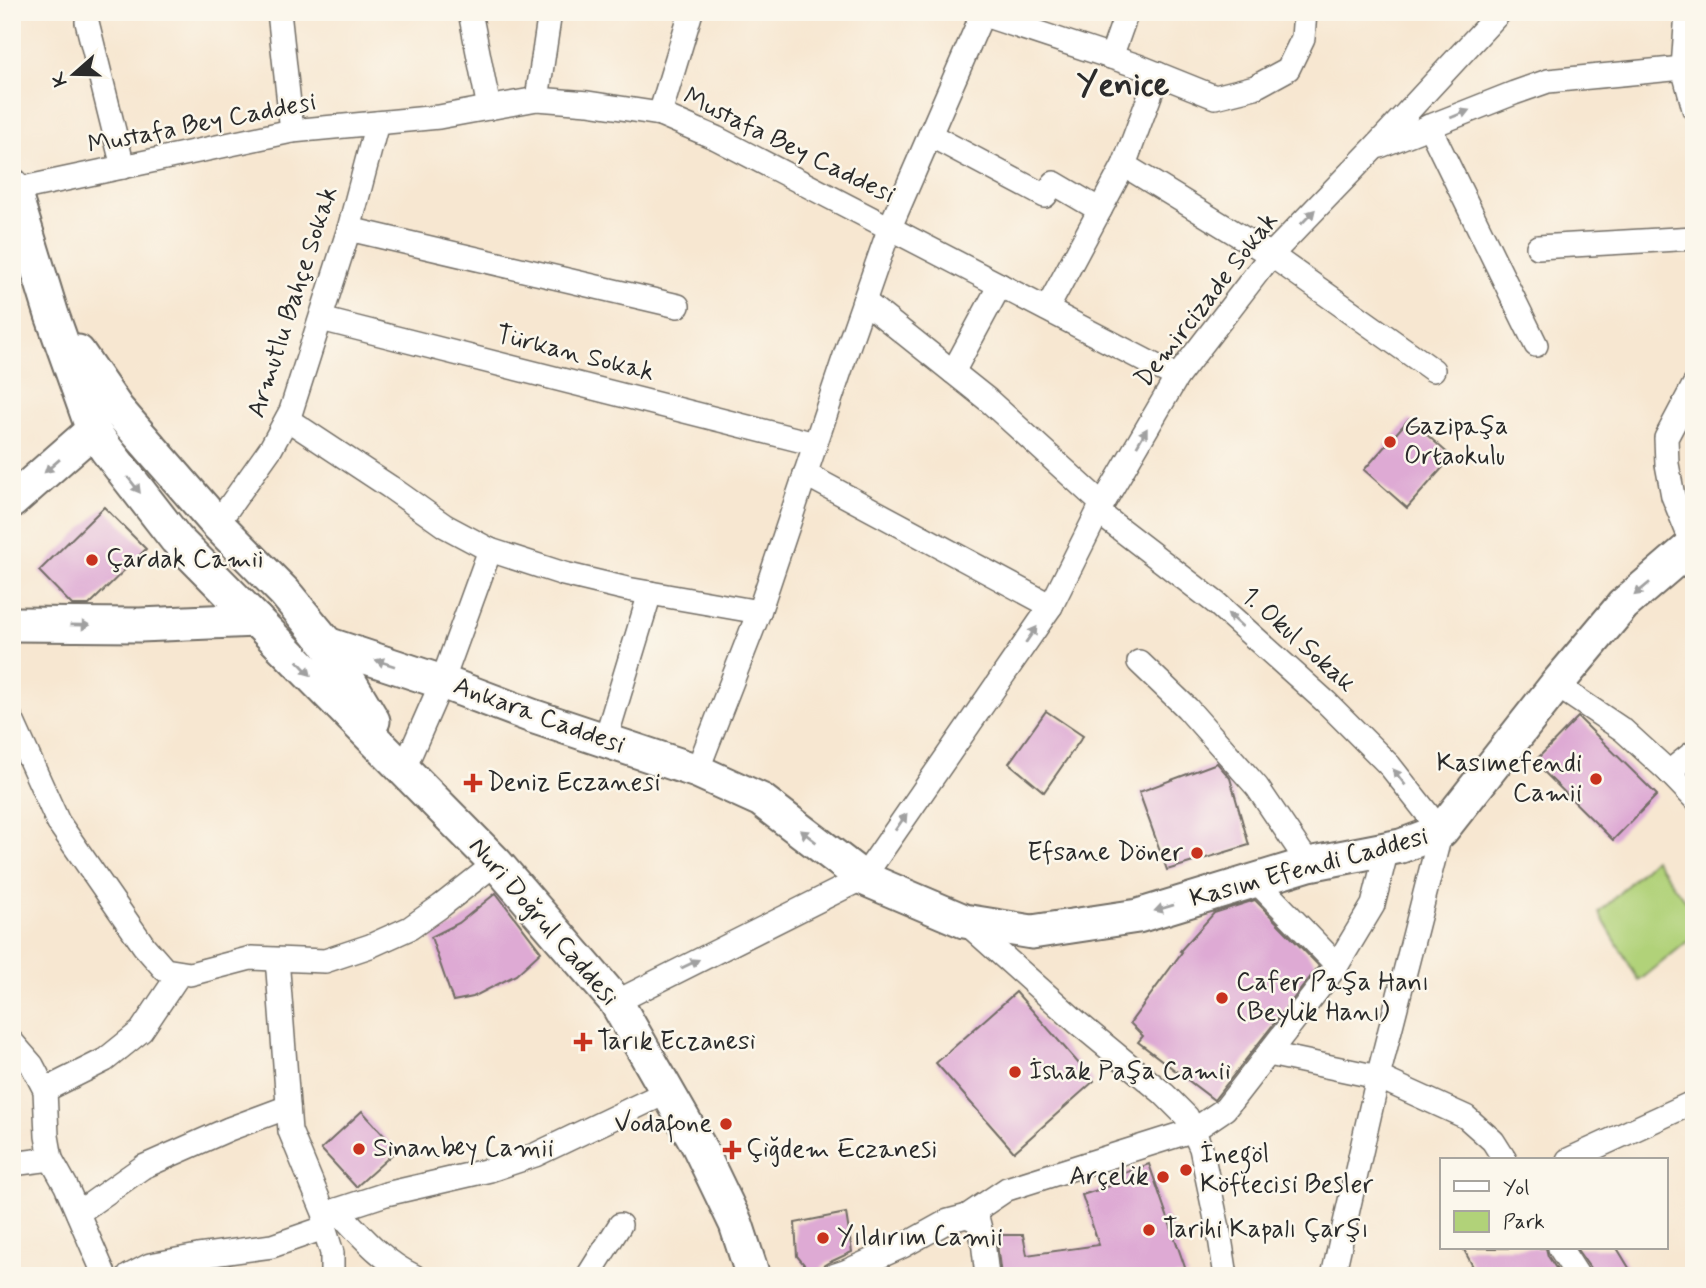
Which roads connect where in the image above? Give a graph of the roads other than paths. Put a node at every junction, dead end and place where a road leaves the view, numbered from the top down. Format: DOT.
graph roads {
  1 [pos="279,12"];
  2 [pos="470,12"];
  3 [pos="550,12"];
  4 [pos="691,12"];
  5 [pos="1127,12"];
  6 [pos="1305,12"];
  7 [pos="1500,12"];
  8 [pos="1687,12"];
  9 [pos="979,14"];
  10 [pos="1019,19"];
  11 [pos="87,22"];
  12 [pos="1111,57"];
  13 [pos="1683,68"];
  14 [pos="1158,74"];
  15 [pos="537,99"];
  16 [pos="488,108"];
  17 [pos="1694,109"];
  18 [pos="660,114"];
  19 [pos="377,123"];
  20 [pos="1429,126"];
  21 [pos="292,131"];
  22 [pos="930,135"];
  23 [pos="1374,148"];
  24 [pos="1124,165"];
  25 [pos="123,167"];
  26 [pos="13,188"];
  27 [pos="1100,210"];
  28 [pos="890,227"];
  29 [pos="349,229"];
  30 [pos="1694,238"];
  31 [pos="1538,247"];
  32 [pos="1271,255"];
  33 [pos="22,257"];
  34 [pos="1000,285"];
  35 [pos="864,301"];
  36 [pos="678,306"];
  37 [pos="1047,309"];
  38 [pos="52,314"];
  39 [pos="321,319"];
  40 [pos="1536,345"];
  41 [pos="1433,370"];
  42 [pos="953,372"];
  43 [pos="1177,377"];
  44 [pos="1694,385"];
  45 [pos="117,409"];
  46 [pos="287,419"];
  47 [pos="93,430"];
  48 [pos="815,444"];
  49 [pos="805,474"];
  50 [pos="12,501"];
  51 [pos="1100,508"];
  52 [pos="218,524"];
  53 [pos="1693,545"];
  54 [pos="490,550"];
  55 [pos="285,593"];
  56 [pos="650,593"];
  57 [pos="1051,606"];
  58 [pos="759,612"];
  59 [pos="257,620"];
  60 [pos="12,624"];
  61 [pos="327,644"];
  62 [pos="1139,662"];
  63 [pos="442,682"];
  64 [pos="1556,685"];
  65 [pos="12,720"];
  66 [pos="604,741"];
  67 [pos="1694,752"];
  68 [pos="404,771"];
  69 [pos="697,771"];
  70 [pos="1670,772"];
  71 [pos="1694,798"];
  72 [pos="1441,831"];
  73 [pos="1387,849"];
  74 [pos="496,863"];
  75 [pos="1309,864"];
  76 [pos="863,878"];
  77 [pos="1255,880"];
  78 [pos="964,921"];
  79 [pos="276,960"];
  80 [pos="1337,965"];
  81 [pos="180,973"];
  82 [pos="615,1002"];
  83 [pos="12,1042"];
  84 [pos="1269,1054"];
  85 [pos="1378,1077"];
  86 [pos="45,1090"];
  87 [pos="667,1092"];
  88 [pos="1694,1102"];
  89 [pos="288,1107"];
  90 [pos="1194,1130"];
  91 [pos="51,1158"];
  92 [pos="1504,1158"];
  93 [pos="1572,1158"];
  94 [pos="12,1164"];
  95 [pos="78,1213"];
  96 [pos="967,1216"];
  97 [pos="329,1218"];
  98 [pos="620,1226"];
  99 [pos="1561,1250"];
  100 [pos="154,1270"];
  101 [pos="105,1276"];
  102 [pos="129,1276"];
  103 [pos="332,1276"];
  104 [pos="414,1276"];
  105 [pos="588,1276"];
  106 [pos="754,1276"];
  107 [pos="833,1276"];
  108 [pos="987,1276"];
  109 [pos="1226,1276"];
  110 [pos="1333,1276"];
  111 [pos="1578,1276"];
  1 -- 21 [label="street"];
  2 -- 16 [label="street"];
  3 -- 15 [label="street"];
  4 -- 18 [label="street"];
  5 -- 12 [label="street"];
  6 -- 14 [label="street"];
  7 -- 23 [label="street"];
  8 -- 13 [label="street"];
  9 -- 10 [label="street"];
  9 -- 22 [label="street"];
  10 -- 12 [label="street"];
  11 -- 25 [label="street"];
  12 -- 14 [label="street"];
  13 -- 17 [label="street"];
  20 -- 13 [label="street, Demircizade Sokak, one-way"];
  14 -- 24 [label="street"];
  15 -- 16 [label="street, Mustafa Bey Caddesi"];
  15 -- 18 [label="street, Mustafa Bey Caddesi"];
  16 -- 19 [label="street, Mustafa Bey Caddesi"];
  18 -- 28 [label="street, Mustafa Bey Caddesi"];
  19 -- 21 [label="street, Mustafa Bey Caddesi"];
  19 -- 29 [label="street, Armutlu Bahçe Sokak"];
  20 -- 23 [label="street, Demircizade Sokak"];
  20 -- 40 [label="street"];
  21 -- 25 [label="street, Mustafa Bey Caddesi"];
  22 -- 27 [label="street"];
  22 -- 28 [label="street"];
  32 -- 23 [label="street, Demircizade Sokak, one-way"];
  24 -- 27 [label="street"];
  24 -- 32 [label="street"];
  25 -- 26 [label="street, Mustafa Bey Caddesi"];
  26 -- 33 [label="street"];
  27 -- 37 [label="street"];
  28 -- 34 [label="street, Mustafa Bey Caddesi"];
  28 -- 35 [label="street"];
  29 -- 36 [label="street"];
  29 -- 39 [label="street, Armutlu Bahçe Sokak"];
  30 -- 31 [label="street"];
  32 -- 41 [label="street"];
  32 -- 43 [label="street, Demircizade Sokak"];
  33 -- 38 [label="street"];
  34 -- 37 [label="street, Mustafa Bey Caddesi"];
  34 -- 42 [label="street"];
  35 -- 42 [label="street, 1. Okul Sokak"];
  35 -- 48 [label="street"];
  37 -- 43 [label="street, Mustafa Bey Caddesi"];
  38 -- 45 [label="street, Nuri Doğrul Caddesi"];
  38 -- 47 [label="street, Nuri Doğrul Caddesi"];
  39 -- 46 [label="street, Armutlu Bahçe Sokak"];
  39 -- 48 [label="street, Türkan Sokak"];
  42 -- 51 [label="street, 1. Okul Sokak"];
  51 -- 43 [label="street, Demircizade Sokak, one-way"];
  44 -- 53 [label="street"];
  45 -- 47 [label="street"];
  45 -- 52 [label="street, Nuri Doğrul Caddesi"];
  46 -- 52 [label="street, Armutlu Bahçe Sokak"];
  46 -- 54 [label="street"];
  47 -- 50 [label="street, one-way"];
  47 -- 59 [label="street, Nuri Doğrul Caddesi, one-way"];
  48 -- 49 [label="street"];
  49 -- 57 [label="street"];
  49 -- 58 [label="street"];
  51 -- 57 [label="street, Demircizade Sokak"];
  72 -- 51 [label="street, 1. Okul Sokak, one-way"];
  52 -- 55 [label="street, Nuri Doğrul Caddesi"];
  53 -- 64 [label="street, Kasım Efendi Caddesi, one-way"];
  54 -- 56 [label="street"];
  54 -- 63 [label="street"];
  55 -- 59 [label="street"];
  55 -- 61 [label="street, Nuri Doğrul Caddesi"];
  56 -- 58 [label="street"];
  56 -- 66 [label="street"];
  76 -- 57 [label="street, Demircizade Sokak, one-way"];
  58 -- 69 [label="street"];
  60 -- 59 [label="street, one-way"];
  59 -- 68 [label="street, Nuri Doğrul Caddesi, one-way"];
  63 -- 61 [label="street, Ankara Caddesi, one-way"];
  61 -- 68 [label="street, Nuri Doğrul Caddesi"];
  62 -- 75 [label="street"];
  63 -- 66 [label="street, Ankara Caddesi"];
  63 -- 68 [label="street"];
  64 -- 70 [label="street"];
  64 -- 72 [label="street, Kasım Efendi Caddesi"];
  65 -- 81 [label="street"];
  66 -- 69 [label="street, Ankara Caddesi"];
  67 -- 70 [label="street"];
  68 -- 74 [label="street, Nuri Doğrul Caddesi"];
  76 -- 69 [label="street, Ankara Caddesi, one-way"];
  70 -- 71 [label="street"];
  72 -- 73 [label="street, Kasım Efendi Caddesi"];
  72 -- 85 [label="street"];
  73 -- 75 [label="street, Kasım Efendi Caddesi"];
  73 -- 80 [label="street"];
  74 -- 79 [label="street"];
  74 -- 82 [label="street, Nuri Doğrul Caddesi"];
  75 -- 77 [label="street, Kasım Efendi Caddesi"];
  76 -- 78 [label="street, Ankara Caddesi"];
  82 -- 76 [label="street, one-way"];
  77 -- 78 [label="street, Kasım Efendi Caddesi, one-way"];
  77 -- 80 [label="street"];
  78 -- 90 [label="street, Ankara Caddesi"];
  79 -- 81 [label="street"];
  79 -- 89 [label="street"];
  80 -- 84 [label="street"];
  81 -- 86 [label="street"];
  82 -- 87 [label="street, Nuri Doğrul Caddesi"];
  83 -- 86 [label="street"];
  84 -- 85 [label="street"];
  84 -- 90 [label="street"];
  85 -- 92 [label="street"];
  85 -- 110 [label="street"];
  86 -- 91 [label="street"];
  87 -- 97 [label="street"];
  87 -- 106 [label="street, Nuri Doğrul Caddesi"];
  88 -- 93 [label="street"];
  89 -- 95 [label="street"];
  89 -- 97 [label="street"];
  90 -- 96 [label="street"];
  90 -- 109 [label="street, Ankara Caddesi"];
  91 -- 94 [label="street"];
  91 -- 95 [label="street"];
  95 -- 101 [label="street"];
  96 -- 107 [label="street"];
  96 -- 108 [label="street"];
  97 -- 100 [label="street"];
  97 -- 103 [label="street"];
  97 -- 104 [label="street"];
  98 -- 105 [label="street"];
  99 -- 111 [label="street"];
  100 -- 102 [label="street"];
}
